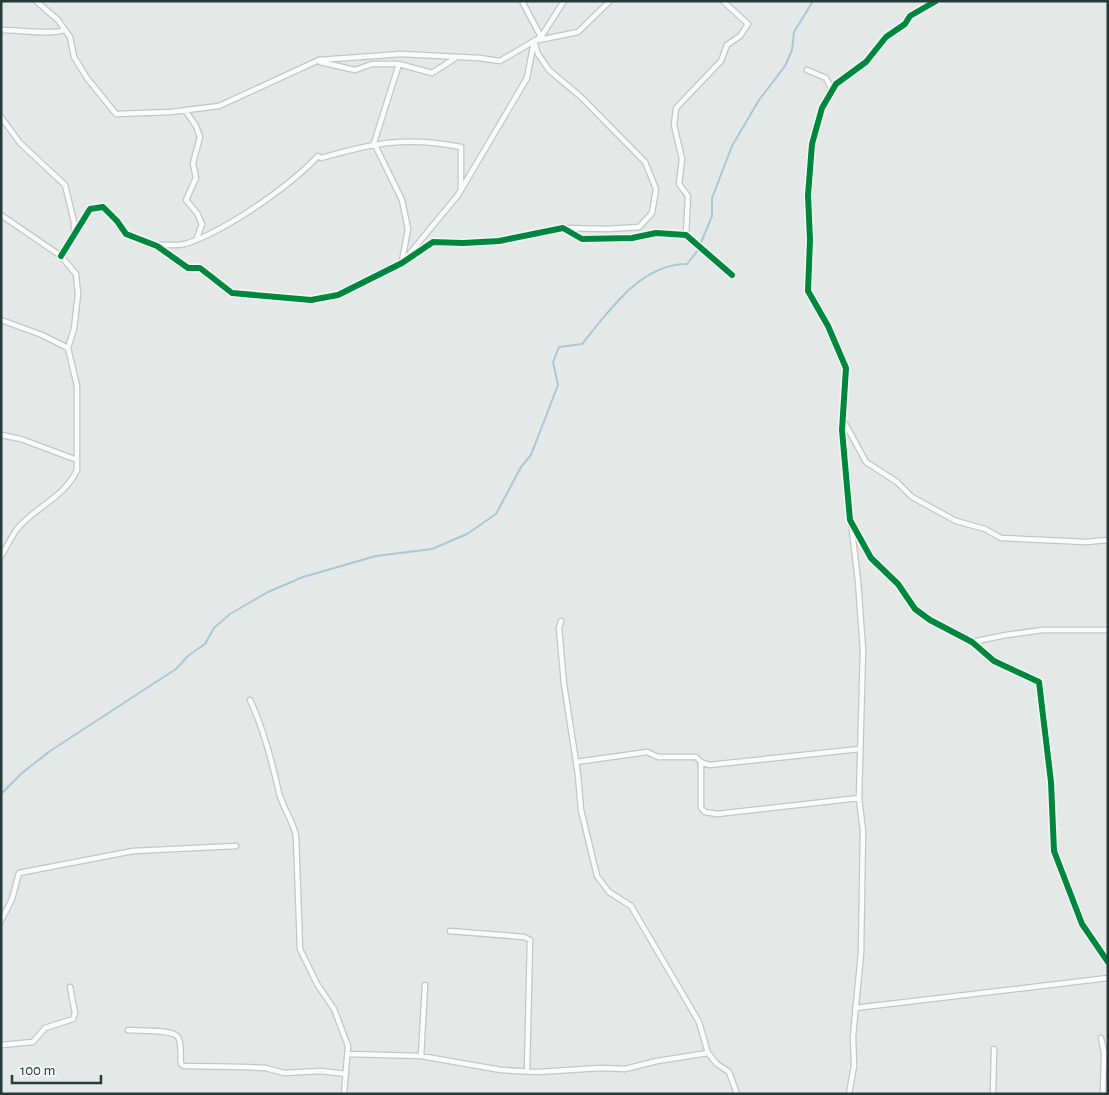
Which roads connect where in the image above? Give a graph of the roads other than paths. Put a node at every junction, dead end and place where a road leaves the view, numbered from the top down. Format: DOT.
graph roads {
  1 [pos="36,1"];
  2 [pos="522,1"];
  3 [pos="564,1"];
  4 [pos="610,1"];
  5 [pos="723,1"];
  6 [pos="936,1"];
  7 [pos="1,30"];
  8 [pos="65,30"];
  9 [pos="541,36"];
  10 [pos="534,40"];
  11 [pos="455,58"];
  12 [pos="317,61"];
  13 [pos="399,64"];
  14 [pos="807,70"];
  15 [pos="832,90"];
  16 [pos="185,110"];
  17 [pos="2,120"];
  18 [pos="374,143"];
  19 [pos="461,190"];
  20 [pos="1,215"];
  21 [pos="563,228"];
  22 [pos="74,235"];
  23 [pos="686,235"];
  24 [pos="196,240"];
  25 [pos="152,244"];
  26 [pos="61,256"];
  27 [pos="402,263"];
  28 [pos="732,275"];
  29 [pos="1,320"];
  30 [pos="68,348"];
  31 [pos="842,417"];
  32 [pos="1,435"];
  33 [pos="77,460"];
  34 [pos="850,520"];
  35 [pos="1108,540"];
  36 [pos="1,556"];
  37 [pos="560,621"];
  38 [pos="1108,630"];
  39 [pos="972,642"];
  40 [pos="250,700"];
  41 [pos="860,749"];
  42 [pos="576,762"];
  43 [pos="701,762"];
  44 [pos="859,798"];
  45 [pos="236,846"];
  46 [pos="1,921"];
  47 [pos="450,931"];
  48 [pos="1108,962"];
  49 [pos="1108,978"];
  50 [pos="425,985"];
  51 [pos="70,987"];
  52 [pos="855,1008"];
  53 [pos="128,1030"];
  54 [pos="1101,1038"];
  55 [pos="1,1045"];
  56 [pos="994,1049"];
  57 [pos="708,1053"];
  58 [pos="349,1054"];
  59 [pos="421,1056"];
  60 [pos="528,1071"];
  61 [pos="346,1074"];
  62 [pos="344,1094"];
  63 [pos="737,1094"];
  64 [pos="849,1094"];
  65 [pos="993,1094"];
  66 [pos="1103,1094"];
  1 -- 8 [label="street"];
  2 -- 9 [label="street"];
  3 -- 9 [label="street"];
  4 -- 10 [label="street"];
  5 -- 23 [label="street"];
  6 -- 15 [label="street"];
  7 -- 8 [label="street"];
  8 -- 16 [label="street"];
  9 -- 10 [label="street"];
  10 -- 11 [label="street"];
  10 -- 19 [label="street"];
  10 -- 21 [label="street"];
  11 -- 12 [label="street"];
  11 -- 13 [label="street"];
  12 -- 13 [label="street"];
  12 -- 16 [label="street"];
  13 -- 18 [label="street"];
  14 -- 15 [label="street"];
  15 -- 31 [label="street"];
  16 -- 24 [label="street"];
  17 -- 22 [label="street"];
  18 -- 19 [label="street"];
  18 -- 24 [label="street"];
  18 -- 27 [label="street"];
  19 -- 27 [label="street"];
  20 -- 26 [label="street"];
  21 -- 23 [label="street"];
  21 -- 27 [label="street"];
  22 -- 25 [label="street"];
  22 -- 26 [label="street"];
  23 -- 28 [label="street"];
  24 -- 25 [label="street"];
  25 -- 27 [label="street"];
  26 -- 30 [label="street"];
  29 -- 30 [label="street"];
  30 -- 33 [label="street"];
  31 -- 34 [label="street"];
  31 -- 35 [label="street"];
  32 -- 33 [label="street"];
  33 -- 36 [label="street"];
  34 -- 39 [label="street"];
  34 -- 41 [label="street"];
  37 -- 42 [label="street"];
  38 -- 39 [label="street"];
  39 -- 48 [label="street"];
  40 -- 58 [label="street"];
  41 -- 43 [label="street"];
  41 -- 44 [label="street"];
  42 -- 43 [label="street"];
  42 -- 57 [label="street"];
  43 -- 44 [label="street"];
  44 -- 52 [label="street"];
  45 -- 46 [label="street"];
  47 -- 60 [label="street"];
  49 -- 52 [label="street"];
  50 -- 59 [label="street"];
  51 -- 55 [label="street"];
  52 -- 64 [label="street"];
  53 -- 61 [label="street"];
  54 -- 66 [label="street"];
  56 -- 65 [label="street"];
  57 -- 60 [label="street"];
  57 -- 63 [label="street"];
  58 -- 59 [label="street"];
  58 -- 61 [label="street"];
  59 -- 60 [label="street"];
  61 -- 62 [label="street"];
}
